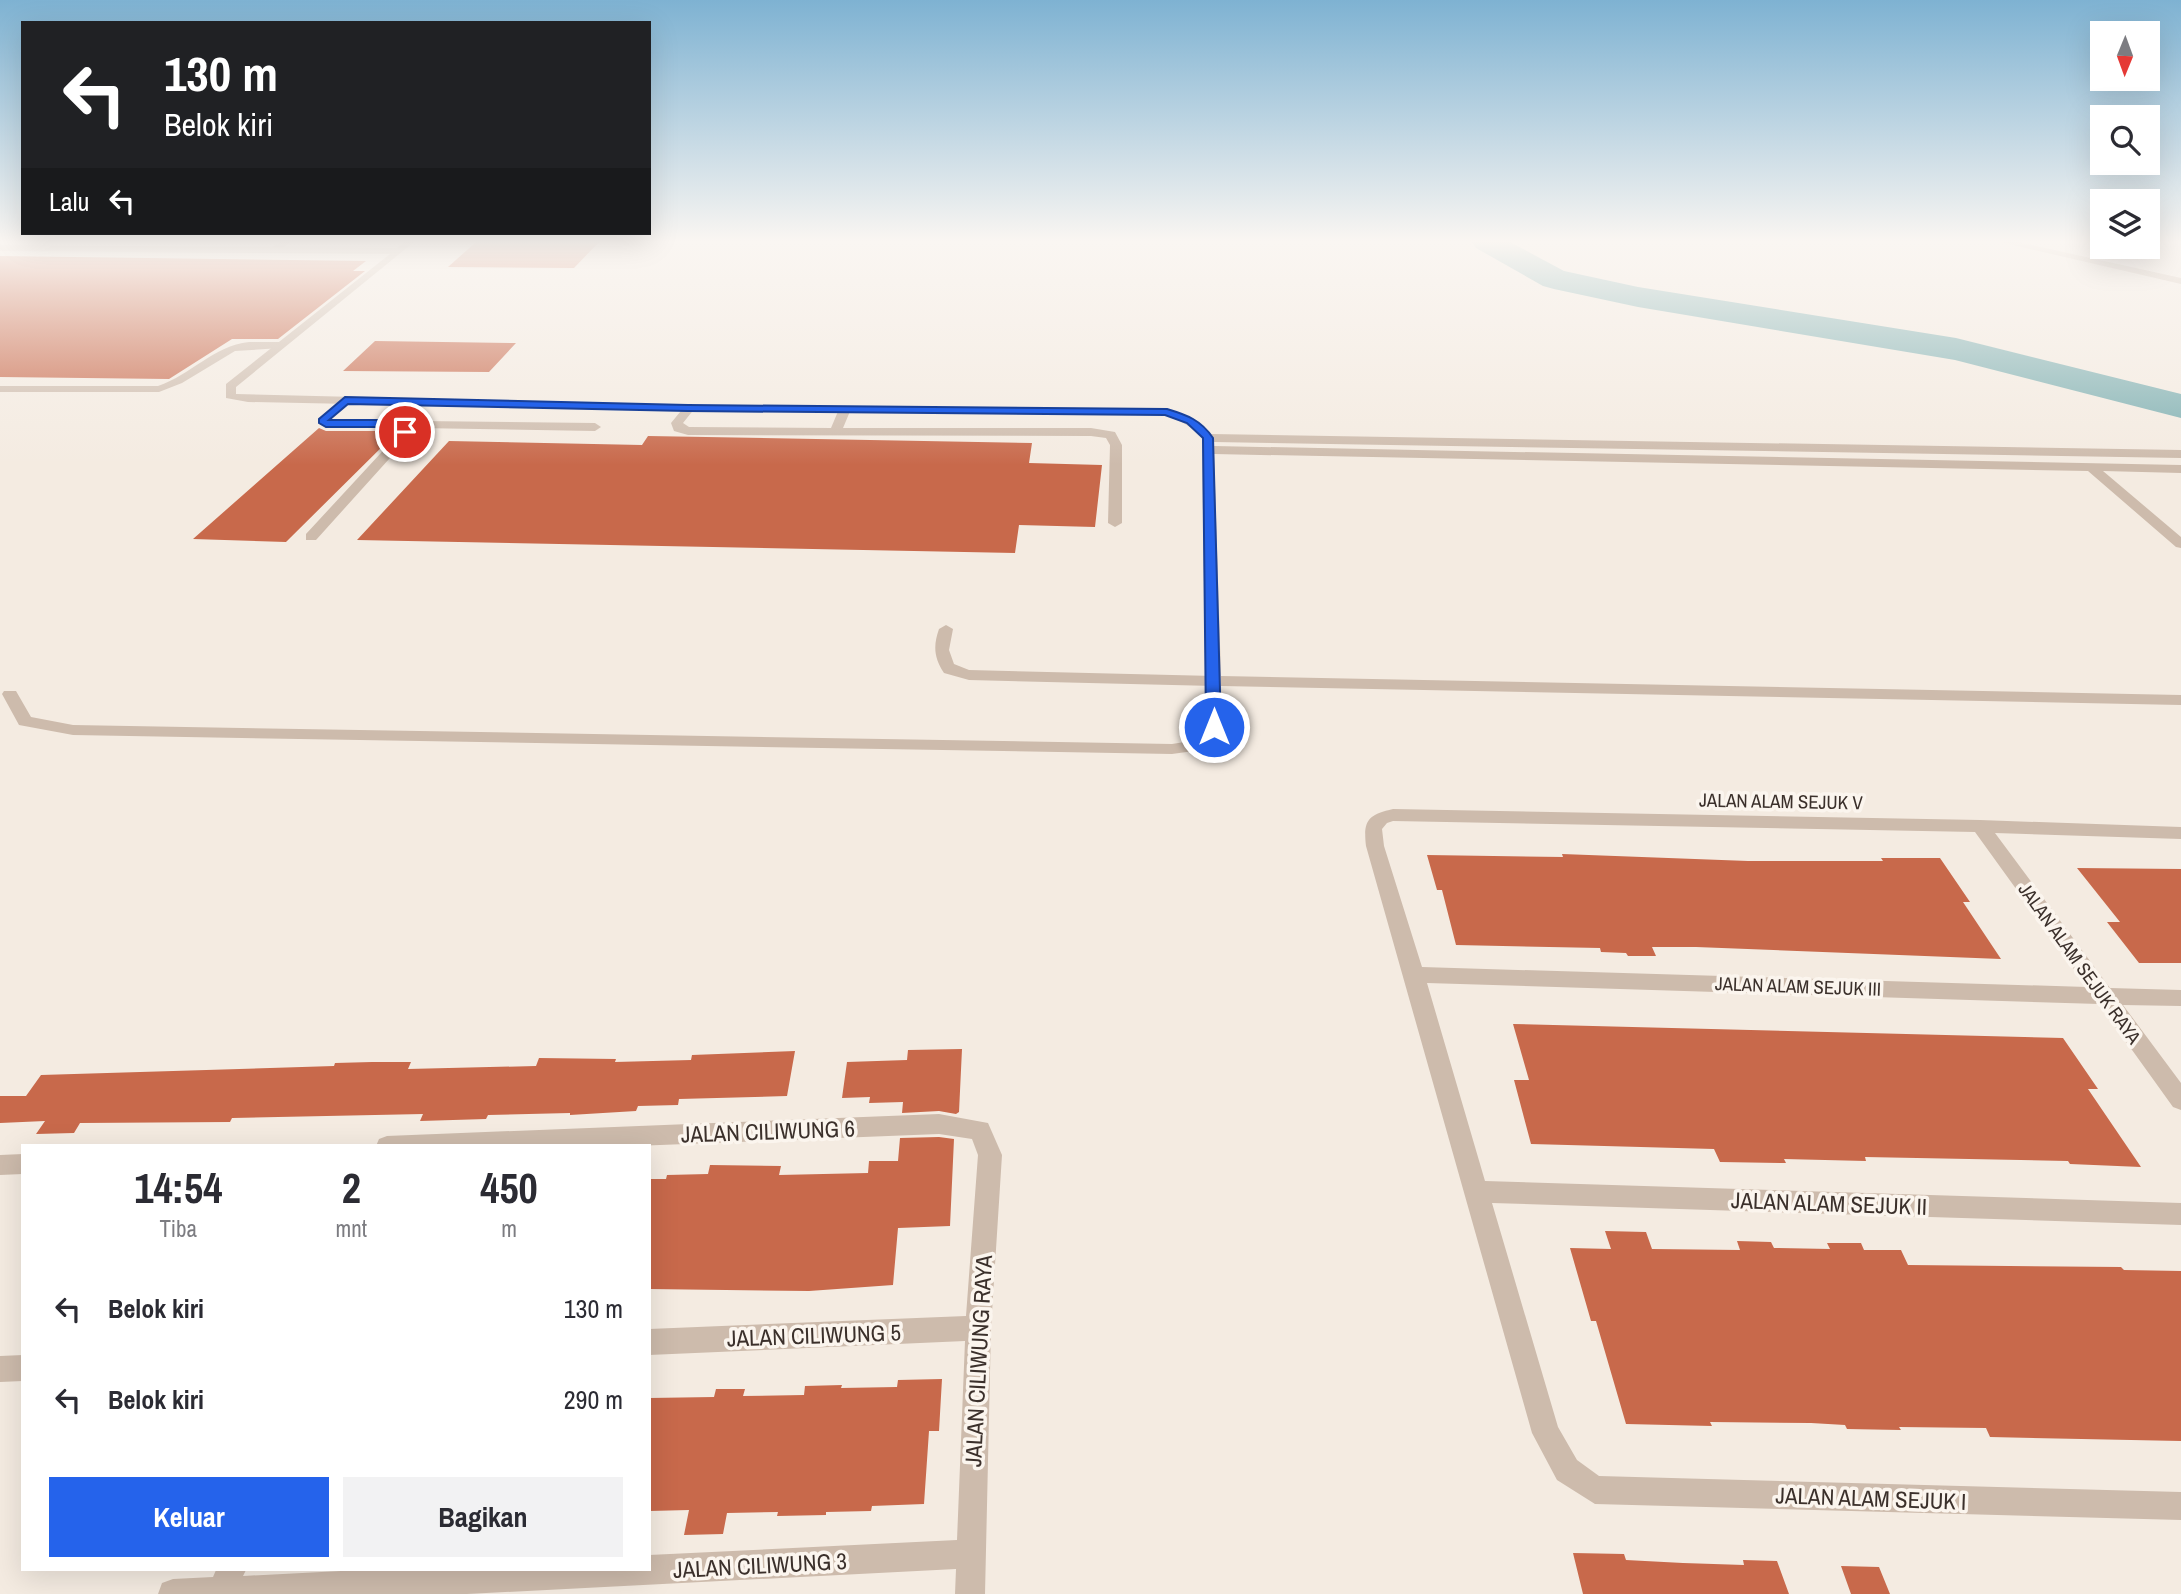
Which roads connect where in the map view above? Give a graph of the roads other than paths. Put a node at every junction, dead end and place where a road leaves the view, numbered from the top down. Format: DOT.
graph roads {
  1 [pos="317,316"];
  2 [pos="281,345"];
  3 [pos="0,389"];
  4 [pos="345,401"];
  5 [pos="688,408"];
  6 [pos="845,409"];
  7 [pos="934,410"];
  8 [pos="1033,411"];
  9 [pos="414,424"];
  10 [pos="594,427"];
  11 [pos="836,431"];
  12 [pos="928,432"];
  13 [pos="1032,432"];
  14 [pos="1208,444"];
  15 [pos="2181,454"];
  16 [pos="2091,467"];
  17 [pos="2181,469"];
  18 [pos="1115,523"];
  19 [pos="311,537"];
  20 [pos="2181,544"];
  21 [pos="946,629"];
  22 [pos="1214,681"];
  23 [pos="10,694"];
  24 [pos="2181,700"];
  25 [pos="1980,826"];
  26 [pos="2181,833"];
  27 [pos="1415,975"];
  28 [pos="2104,995"];
  29 [pos="2181,998"];
  30 [pos="2181,1100"];
  31 [pos="980,1130"];
  32 [pos="453,1144"];
  33 [pos="21,1164"];
  34 [pos="0,1165"];
  35 [pos="1477,1192"];
  36 [pos="2181,1214"];
  37 [pos="978,1328"];
  38 [pos="651,1342"];
  39 [pos="21,1368"];
  40 [pos="0,1369"];
  41 [pos="2181,1507"];
  42 [pos="969,1554"];
  43 [pos="651,1567"];
  44 [pos="560,1571"];
  45 [pos="224,1585"];
  46 [pos="173,1594"];
  47 [pos="970,1594"];
  1 -- 2 [label="street"];
  2 -- 3 [label="street"];
  2 -- 4 [label="street"];
  4 -- 5 [label="street"];
  4 -- 9 [label="street"];
  5 -- 6 [label="street"];
  5 -- 11 [label="street"];
  6 -- 7 [label="street"];
  6 -- 11 [label="street"];
  7 -- 8 [label="street"];
  7 -- 12 [label="street"];
  8 -- 13 [label="street"];
  8 -- 14 [label="street"];
  9 -- 10 [label="street"];
  9 -- 19 [label="street"];
  11 -- 12 [label="street"];
  12 -- 13 [label="street"];
  13 -- 18 [label="street"];
  14 -- 15 [label="street"];
  14 -- 16 [label="street"];
  14 -- 22 [label="street"];
  16 -- 17 [label="street"];
  16 -- 20 [label="street"];
  21 -- 22 [label="street"];
  22 -- 23 [label="street"];
  22 -- 24 [label="street"];
  25 -- 26 [label="street, JALAN ALAM SEJUK V"];
  25 -- 27 [label="street, JALAN ALAM SEJUK V"];
  25 -- 28 [label="street, JALAN ALAM SEJUK RAYA"];
  27 -- 28 [label="street, JALAN ALAM SEJUK III"];
  27 -- 35 [label="street"];
  28 -- 29 [label="street, JALAN ALAM SEJUK III"];
  28 -- 30 [label="street, JALAN ALAM SEJUK RAYA"];
  31 -- 32 [label="street, JALAN CILIWUNG 6"];
  31 -- 37 [label="street, JALAN CILIWUNG RAYA"];
  33 -- 34 [label="street"];
  35 -- 36 [label="street, JALAN ALAM SEJUK II"];
  35 -- 41 [label="street, JALAN ALAM SEJUK I"];
  37 -- 38 [label="street, JALAN CILIWUNG 5"];
  37 -- 42 [label="street, JALAN CILIWUNG RAYA"];
  39 -- 40 [label="street"];
  42 -- 43 [label="street, JALAN CILIWUNG 3"];
  42 -- 47 [label="street, JALAN CILIWUNG RAYA"];
  44 -- 45 [label="street, JALAN CILIWUNG 3"];
  45 -- 46 [label="street, JALAN CILIWUNG 3"];
}
